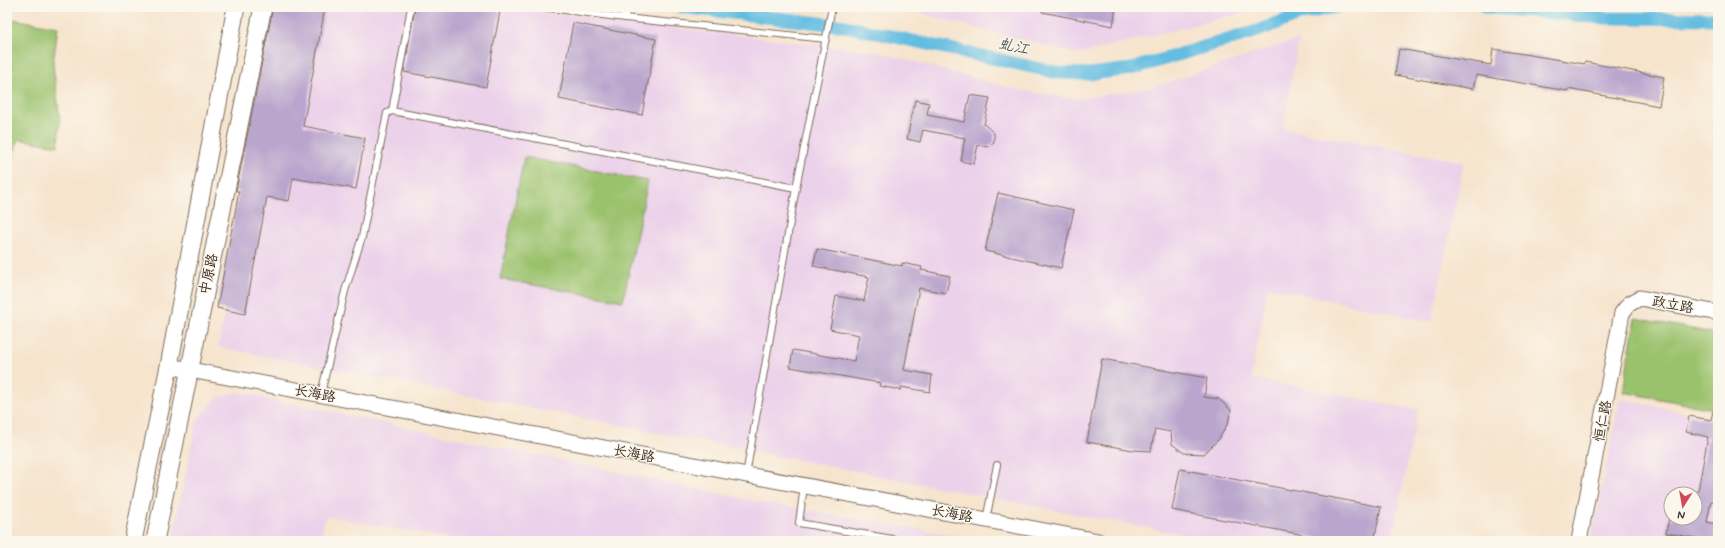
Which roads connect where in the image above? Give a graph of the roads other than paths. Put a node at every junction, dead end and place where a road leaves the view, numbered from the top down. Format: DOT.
graph roads {
  1 [pos="236,7"];
  2 [pos="262,7"];
  3 [pos="411,7"];
  4 [pos="543,7"];
  5 [pos="627,8"];
  6 [pos="831,10"];
  7 [pos="625,18"];
  8 [pos="826,36"];
  9 [pos="392,111"];
  10 [pos="796,188"];
  11 [pos="1630,304"];
  12 [pos="1718,312"];
  13 [pos="169,366"];
  14 [pos="188,369"];
  15 [pos="320,394"];
  16 [pos="996,466"];
  17 [pos="746,475"];
  18 [pos="804,486"];
  19 [pos="986,520"];
  20 [pos="133,541"];
  21 [pos="154,541"];
  22 [pos="904,541"];
  23 [pos="1098,541"];
  24 [pos="1579,541"];
  1 -- 13 [label="main road, 中原路"];
  2 -- 14 [label="main road, 中原路"];
  3 -- 9 [label="lane"];
  4 -- 7 [label="lane"];
  5 -- 7 [label="lane"];
  6 -- 8 [label="lane"];
  7 -- 8 [label="lane"];
  8 -- 10 [label="lane"];
  9 -- 10 [label="lane"];
  9 -- 15 [label="lane"];
  10 -- 17 [label="lane"];
  11 -- 12 [label="street, 政立路"];
  11 -- 24 [label="street, 恒仁路"];
  13 -- 14 [label="street, 长海路"];
  13 -- 20 [label="main road, 中原路"];
  14 -- 15 [label="street, 长海路"];
  14 -- 21 [label="main road, 中原路"];
  15 -- 17 [label="street, 长海路"];
  16 -- 19 [label="lane"];
  17 -- 18 [label="street, 长海路"];
  18 -- 19 [label="street, 长海路"];
  18 -- 22 [label="lane"];
  19 -- 23 [label="street, 长海路"];
}
